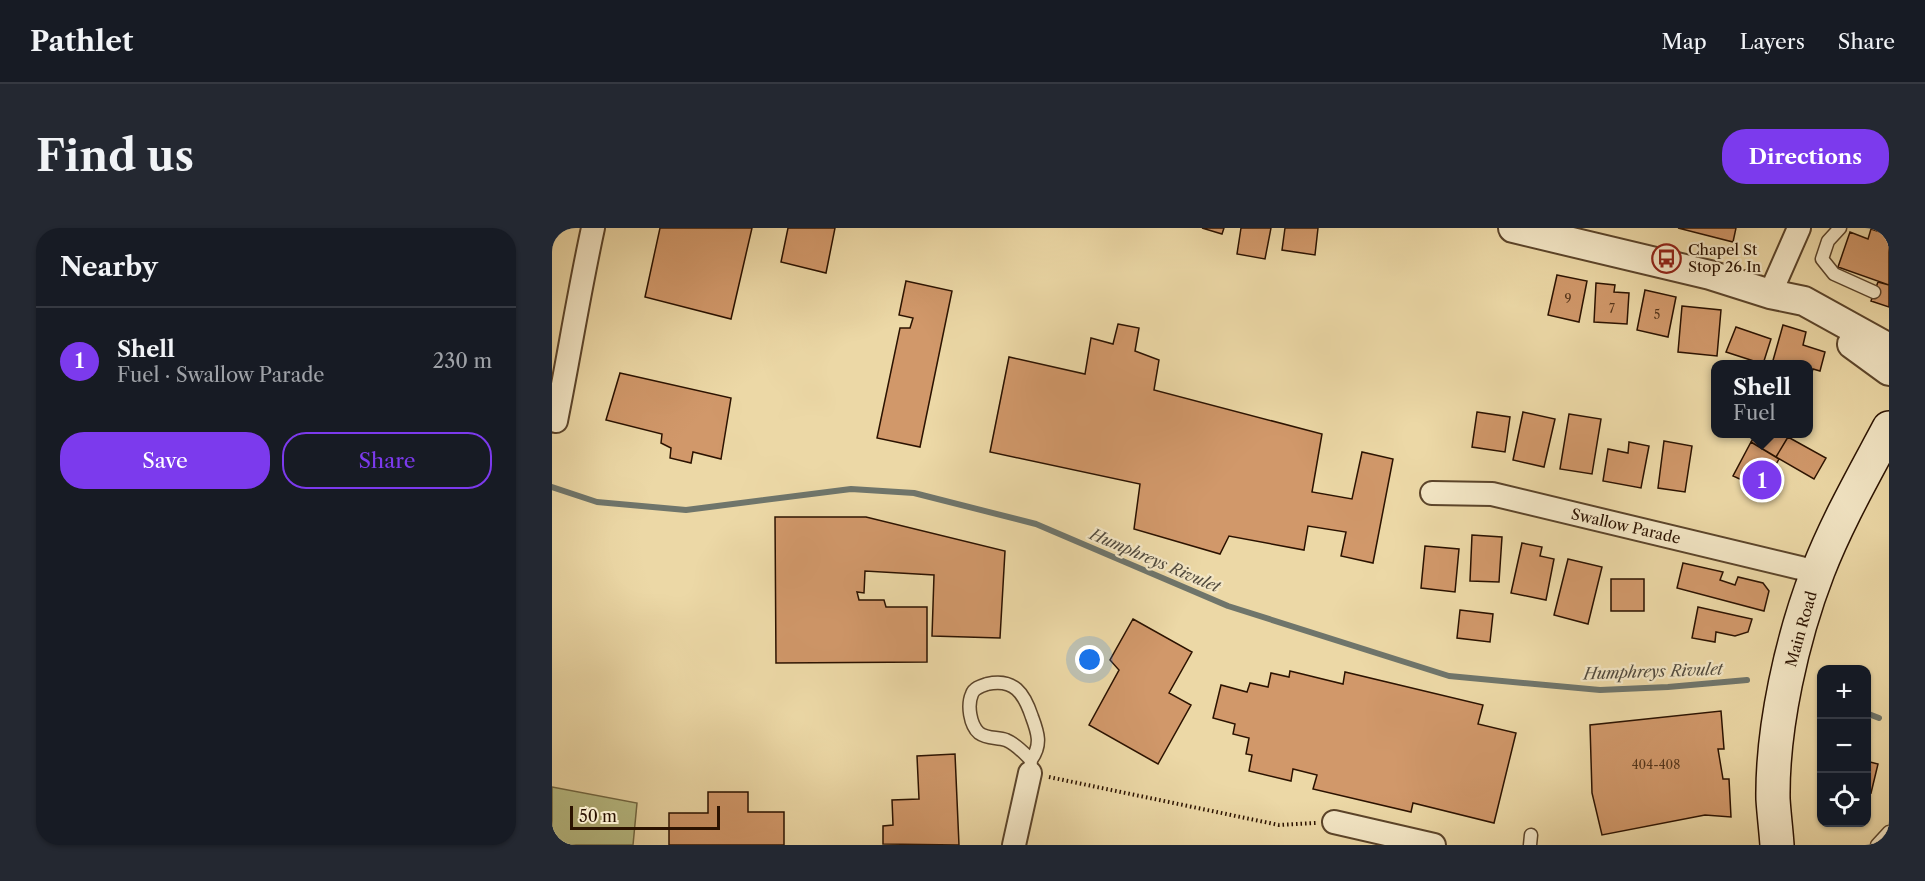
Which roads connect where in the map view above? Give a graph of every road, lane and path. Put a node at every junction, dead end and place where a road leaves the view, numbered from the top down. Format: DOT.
graph roads {
  1 [pos="593,228"];
  2 [pos="1513,228"];
  3 [pos="1799,228"];
  4 [pos="1840,228"];
  5 [pos="1874,292"];
  6 [pos="1770,294"];
  7 [pos="1804,301"];
  8 [pos="1889,324"];
  9 [pos="1889,348"];
  10 [pos="1889,371"];
  11 [pos="556,421"];
  12 [pos="1888,432"];
  13 [pos="1432,493"];
  14 [pos="1817,572"];
  15 [pos="1031,766"];
  16 [pos="1334,822"];
  17 [pos="1889,832"];
  18 [pos="1014,845"];
  19 [pos="1434,845"];
  20 [pos="1777,845"];
  21 [pos="1877,845"];
  1 -- 11 [label="street"];
  2 -- 6 [label="street"];
  3 -- 6 [label="street"];
  4 -- 5 [label="lane"];
  6 -- 7 [label="street"];
  6 -- 10 [label="street"];
  7 -- 8 [label="street"];
  7 -- 9 [label="street"];
  12 -- 14 [label="main road, Main Road"];
  13 -- 14 [label="street, Swallow Parade"];
  14 -- 20 [label="main road, Main Road"];
  15 -- 15 [label="lane"];
  15 -- 16 [label="path"];
  15 -- 18 [label="street"];
  16 -- 19 [label="street"];
  17 -- 21 [label="lane"];
}
